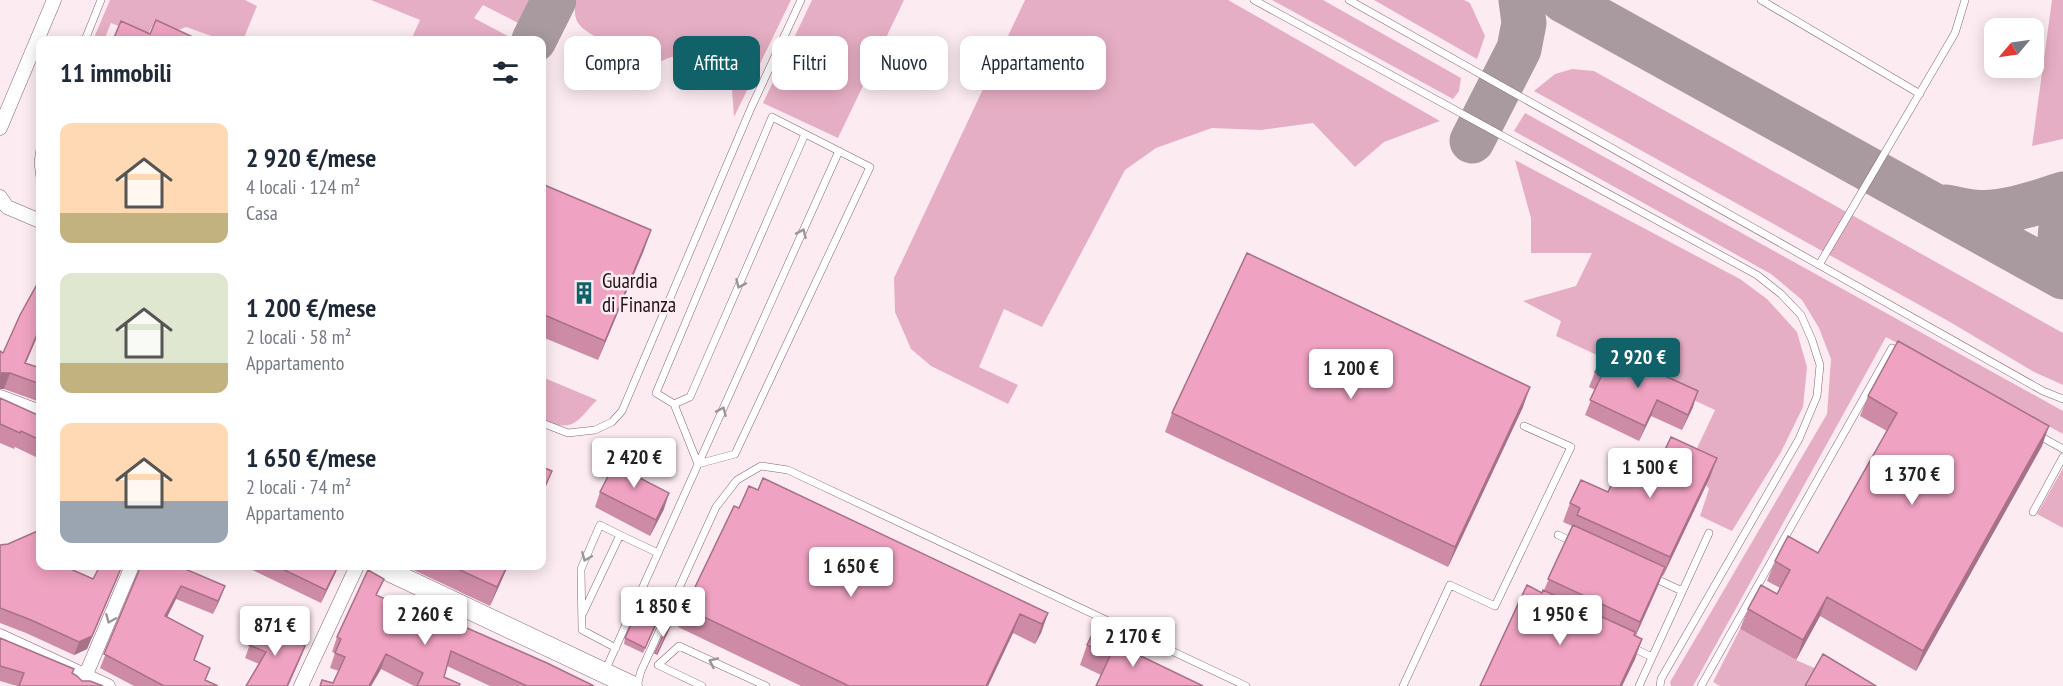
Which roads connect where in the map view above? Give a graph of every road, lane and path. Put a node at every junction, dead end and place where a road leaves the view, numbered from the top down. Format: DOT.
graph roads {
  1 [pos="54,0"];
  2 [pos="101,0"];
  3 [pos="801,0"];
  4 [pos="1254,0"];
  5 [pos="1349,0"];
  6 [pos="1761,0"];
  7 [pos="1965,0"];
  8 [pos="38,36"];
  9 [pos="86,36"];
  10 [pos="36,41"];
  11 [pos="1920,94"];
  12 [pos="1,120"];
  13 [pos="805,134"];
  14 [pos="839,151"];
  15 [pos="2,207"];
  16 [pos="36,220"];
  17 [pos="1819,265"];
  18 [pos="1912,360"];
  19 [pos="2063,399"];
  20 [pos="0,400"];
  21 [pos="674,404"];
  22 [pos="36,414"];
  23 [pos="546,425"];
  24 [pos="1524,426"];
  25 [pos="2033,432"];
  26 [pos="2063,449"];
  27 [pos="2063,457"];
  28 [pos="698,464"];
  29 [pos="2033,512"];
  30 [pos="1709,533"];
  31 [pos="620,535"];
  32 [pos="1558,535"];
  33 [pos="1579,544"];
  34 [pos="658,553"];
  35 [pos="130,570"];
  36 [pos="355,570"];
  37 [pos="386,570"];
  38 [pos="1651,577"];
  39 [pos="1682,591"];
  40 [pos="581,617"];
  41 [pos="0,636"];
  42 [pos="1620,642"];
  43 [pos="616,648"];
  44 [pos="1652,657"];
  45 [pos="658,665"];
  46 [pos="604,674"];
  47 [pos="636,678"];
  48 [pos="83,681"];
  49 [pos="108,686"];
  50 [pos="301,686"];
  51 [pos="637,686"];
  52 [pos="702,686"];
  53 [pos="766,686"];
  54 [pos="1246,686"];
  55 [pos="1403,686"];
  56 [pos="1639,686"];
  57 [pos="1660,686"];
  58 [pos="1701,686"];
  1 -- 8 [label="street"];
  2 -- 9 [label="lane"];
  3 -- 23 [label="lane"];
  4 -- 57 [label="lane"];
  5 -- 17 [label="lane"];
  6 -- 11 [label="lane"];
  7 -- 11 [label="lane"];
  10 -- 12 [label="street"];
  11 -- 17 [label="lane"];
  13 -- 14 [label="lane"];
  13 -- 21 [label="lane, one-way"];
  13 -- 21 [label="lane"];
  28 -- 14 [label="lane, one-way"];
  14 -- 28 [label="lane"];
  15 -- 16 [label="street"];
  17 -- 19 [label="lane"];
  18 -- 58 [label="lane"];
  20 -- 22 [label="street"];
  21 -- 28 [label="lane"];
  24 -- 55 [label="lane"];
  25 -- 26 [label="lane"];
  27 -- 29 [label="lane"];
  28 -- 34 [label="lane"];
  30 -- 39 [label="lane"];
  31 -- 34 [label="lane"];
  31 -- 40 [label="lane"];
  31 -- 40 [label="lane, one-way"];
  32 -- 33 [label="lane"];
  34 -- 43 [label="lane"];
  35 -- 48 [label="street, one-way"];
  36 -- 50 [label="street"];
  37 -- 46 [label="street"];
  38 -- 39 [label="lane"];
  39 -- 44 [label="lane"];
  40 -- 43 [label="lane"];
  41 -- 48 [label="street"];
  42 -- 44 [label="lane"];
  43 -- 46 [label="lane"];
  44 -- 56 [label="lane"];
  45 -- 47 [label="lane"];
  45 -- 52 [label="lane"];
  53 -- 45 [label="lane, one-way"];
  46 -- 47 [label="street"];
  47 -- 51 [label="lane"];
  47 -- 54 [label="lane"];
  48 -- 49 [label="street"];
}
